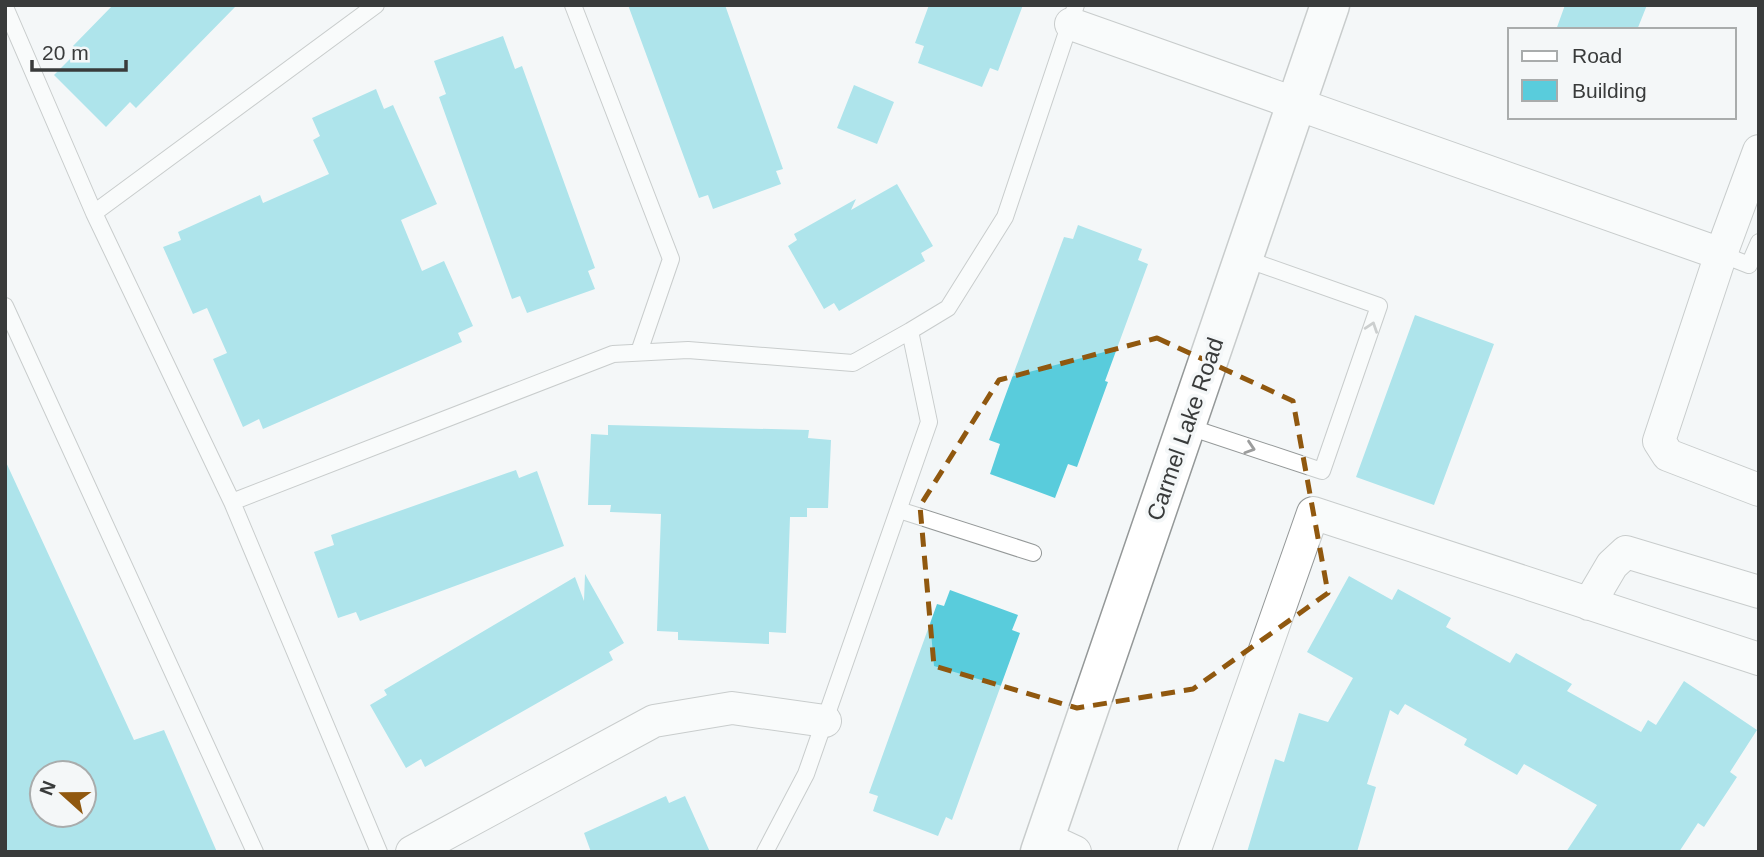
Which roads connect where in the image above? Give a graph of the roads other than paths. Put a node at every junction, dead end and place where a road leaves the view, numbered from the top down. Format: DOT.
graph roads {
  1 [pos="376,5"];
  2 [pos="573,5"];
  3 [pos="1330,5"];
  4 [pos="5,7"];
  5 [pos="1074,15"];
  6 [pos="1297,102"];
  7 [pos="1759,151"];
  8 [pos="94,213"];
  9 [pos="1759,242"];
  10 [pos="1721,254"];
  11 [pos="1243,258"];
  12 [pos="5,306"];
  13 [pos="910,331"];
  14 [pos="639,352"];
  15 [pos="1186,426"];
  16 [pos="1759,490"];
  17 [pos="232,502"];
  18 [pos="899,510"];
  19 [pos="1032,553"];
  20 [pos="1759,592"];
  21 [pos="1589,604"];
  22 [pos="1759,659"];
  23 [pos="825,721"];
  24 [pos="1053,847"];
  25 [pos="255,852"];
  26 [pos="379,852"];
  27 [pos="412,852"];
  28 [pos="765,852"];
  29 [pos="1194,852"];
  1 -- 8 [label="lane"];
  2 -- 14 [label="lane"];
  3 -- 6 [label="street, Carmel Lake Road"];
  4 -- 8 [label="lane"];
  5 -- 6 [label="street"];
  5 -- 13 [label="lane"];
  6 -- 10 [label="street"];
  6 -- 11 [label="street, Carmel Lake Road"];
  7 -- 10 [label="street"];
  8 -- 17 [label="lane"];
  9 -- 10 [label="lane"];
  10 -- 16 [label="street"];
  11 -- 15 [label="street, Carmel Lake Road"];
  15 -- 11 [label="lane, one-way"];
  12 -- 25 [label="lane"];
  13 -- 14 [label="lane"];
  13 -- 18 [label="lane"];
  14 -- 17 [label="lane"];
  15 -- 24 [label="street, Carmel Lake Road"];
  17 -- 26 [label="lane"];
  18 -- 19 [label="lane"];
  18 -- 23 [label="lane"];
  20 -- 21 [label="street"];
  21 -- 22 [label="street"];
  21 -- 29 [label="street"];
  23 -- 27 [label="street"];
  23 -- 28 [label="lane"];
}
